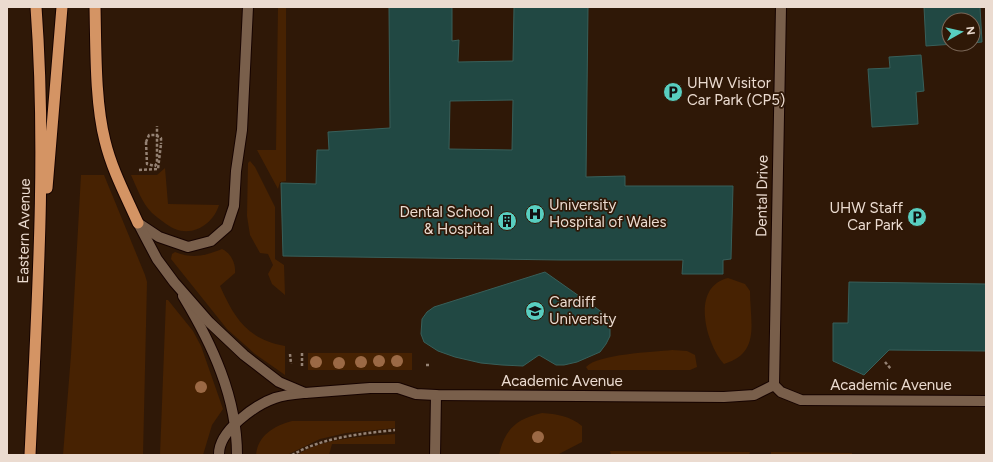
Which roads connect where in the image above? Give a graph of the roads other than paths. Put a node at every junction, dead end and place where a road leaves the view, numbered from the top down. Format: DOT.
graph roads {
  1 [pos="36,7"];
  2 [pos="62,7"];
  3 [pos="94,7"];
  4 [pos="248,7"];
  5 [pos="781,7"];
  6 [pos="138,223"];
  7 [pos="174,282"];
  8 [pos="38,289"];
  9 [pos="774,385"];
  10 [pos="305,393"];
  11 [pos="436,395"];
  12 [pos="986,401"];
  13 [pos="235,424"];
  14 [pos="30,455"];
  15 [pos="219,455"];
  16 [pos="238,455"];
  17 [pos="435,455"];
  1 -- 8 [label="highway, Eastern Avenue"];
  2 -- 8 [label="highway"];
  3 -- 6 [label="highway"];
  4 -- 6 [label="street"];
  5 -- 9 [label="street, Dental Drive"];
  6 -- 7 [label="street"];
  7 -- 10 [label="street, Academic Avenue"];
  7 -- 13 [label="street"];
  8 -- 14 [label="highway, Eastern Avenue"];
  9 -- 11 [label="street, Academic Avenue"];
  9 -- 12 [label="street, Academic Avenue"];
  10 -- 11 [label="street, Academic Avenue"];
  10 -- 13 [label="street"];
  11 -- 17 [label="street"];
  13 -- 15 [label="street"];
  13 -- 16 [label="street"];
}
